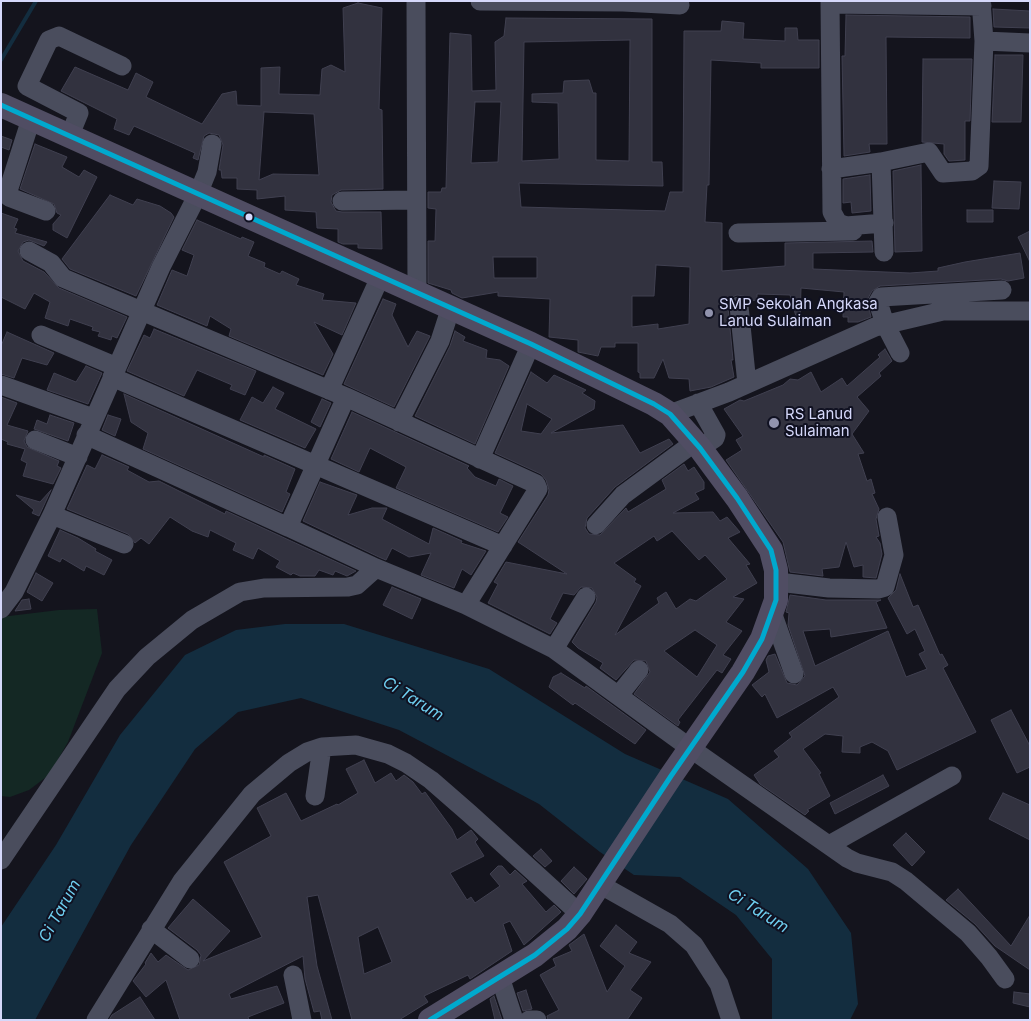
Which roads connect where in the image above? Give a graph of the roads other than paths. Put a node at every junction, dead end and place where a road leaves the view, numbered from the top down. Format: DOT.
graph roads {
  1 [pos="416,1"];
  2 [pos="480,1"];
  3 [pos="623,1"];
  4 [pos="540,2"];
  5 [pos="830,3"];
  6 [pos="982,3"];
  7 [pos="680,5"];
  8 [pos="984,41"];
  9 [pos="1030,43"];
  10 [pos="122,66"];
  11 [pos="1,105"];
  12 [pos="31,119"];
  13 [pos="70,134"];
  14 [pos="212,144"];
  15 [pos="881,162"];
  16 [pos="831,169"];
  17 [pos="203,196"];
  18 [pos="415,200"];
  19 [pos="342,202"];
  20 [pos="46,211"];
  21 [pos="884,227"];
  22 [pos="738,233"];
  23 [pos="29,251"];
  24 [pos="884,252"];
  25 [pos="381,275"];
  26 [pos="1002,290"];
  27 [pos="417,292"];
  28 [pos="739,306"];
  29 [pos="451,308"];
  30 [pos="1030,311"];
  31 [pos="141,313"];
  32 [pos="885,324"];
  33 [pos="41,335"];
  34 [pos="531,344"];
  35 [pos="900,353"];
  36 [pos="114,372"];
  37 [pos="747,384"];
  38 [pos="1,385"];
  39 [pos="337,394"];
  40 [pos="702,409"];
  41 [pos="399,422"];
  42 [pos="89,426"];
  43 [pos="687,433"];
  44 [pos="35,440"];
  45 [pos="78,457"];
  46 [pos="480,459"];
  47 [pos="317,464"];
  48 [pos="52,515"];
  49 [pos="887,517"];
  50 [pos="596,525"];
  51 [pos="288,527"];
  52 [pos="124,544"];
  53 [pos="503,546"];
  54 [pos="376,568"];
  55 [pos="778,582"];
  56 [pos="586,597"];
  57 [pos="466,605"];
  58 [pos="1,609"];
  59 [pos="772,615"];
  60 [pos="554,649"];
  61 [pos="639,670"];
  62 [pos="794,674"];
  63 [pos="618,695"];
  64 [pos="322,747"];
  65 [pos="690,748"];
  66 [pos="952,776"];
  67 [pos="315,796"];
  68 [pos="830,845"];
  69 [pos="1,860"];
  70 [pos="603,881"];
  71 [pos="580,914"];
  72 [pos="151,929"];
  73 [pos="190,959"];
  74 [pos="293,975"];
  75 [pos="500,977"];
  76 [pos="1005,979"];
  77 [pos="96,1020"];
  78 [pos="302,1020"];
  79 [pos="430,1020"];
  80 [pos="514,1020"];
  81 [pos="529,1020"];
  82 [pos="537,1020"];
  83 [pos="732,1020"];
  1 -- 18 [label="street"];
  2 -- 4 [label="street"];
  3 -- 4 [label="street"];
  3 -- 7 [label="street"];
  5 -- 6 [label="street"];
  5 -- 16 [label="street"];
  6 -- 8 [label="street"];
  8 -- 9 [label="street"];
  8 -- 15 [label="street"];
  10 -- 13 [label="street"];
  11 -- 12 [label="main road"];
  12 -- 13 [label="main road"];
  12 -- 20 [label="street"];
  13 -- 17 [label="main road"];
  14 -- 17 [label="street"];
  15 -- 16 [label="street"];
  15 -- 21 [label="street"];
  16 -- 21 [label="street"];
  17 -- 25 [label="main road"];
  17 -- 31 [label="street"];
  18 -- 19 [label="street"];
  18 -- 27 [label="street"];
  21 -- 22 [label="street"];
  21 -- 24 [label="street"];
  23 -- 31 [label="street"];
  25 -- 27 [label="main road"];
  25 -- 39 [label="street"];
  26 -- 32 [label="street"];
  27 -- 29 [label="main road"];
  28 -- 37 [label="street"];
  29 -- 34 [label="main road"];
  29 -- 41 [label="street"];
  30 -- 32 [label="street"];
  31 -- 36 [label="street"];
  31 -- 39 [label="street"];
  32 -- 35 [label="street"];
  32 -- 37 [label="street"];
  33 -- 36 [label="street"];
  34 -- 43 [label="main road"];
  34 -- 46 [label="street"];
  36 -- 42 [label="street"];
  36 -- 47 [label="street"];
  37 -- 40 [label="street"];
  38 -- 42 [label="street"];
  39 -- 41 [label="street"];
  39 -- 47 [label="street"];
  40 -- 43 [label="street"];
  40 -- 43 [label="street"];
  41 -- 46 [label="street"];
  42 -- 45 [label="street"];
  42 -- 51 [label="street"];
  43 -- 50 [label="street"];
  43 -- 55 [label="main road"];
  44 -- 45 [label="street"];
  45 -- 48 [label="street"];
  46 -- 53 [label="street"];
  47 -- 51 [label="street"];
  47 -- 53 [label="street"];
  48 -- 52 [label="street"];
  48 -- 58 [label="street"];
  49 -- 55 [label="street"];
  51 -- 54 [label="street"];
  53 -- 57 [label="street"];
  54 -- 57 [label="street"];
  54 -- 69 [label="street"];
  55 -- 59 [label="main road"];
  56 -- 60 [label="street"];
  57 -- 60 [label="street"];
  59 -- 62 [label="street"];
  59 -- 65 [label="main road"];
  60 -- 63 [label="street"];
  61 -- 63 [label="street"];
  63 -- 65 [label="street"];
  64 -- 67 [label="street"];
  64 -- 71 [label="street"];
  64 -- 72 [label="street"];
  65 -- 68 [label="street"];
  65 -- 70 [label="main road"];
  66 -- 68 [label="street"];
  68 -- 76 [label="street"];
  70 -- 71 [label="main road"];
  70 -- 83 [label="street"];
  71 -- 75 [label="main road"];
  72 -- 73 [label="street"];
  72 -- 77 [label="street"];
  74 -- 78 [label="street"];
  75 -- 79 [label="main road"];
  75 -- 80 [label="street"];
  81 -- 82 [label="street"];
}
